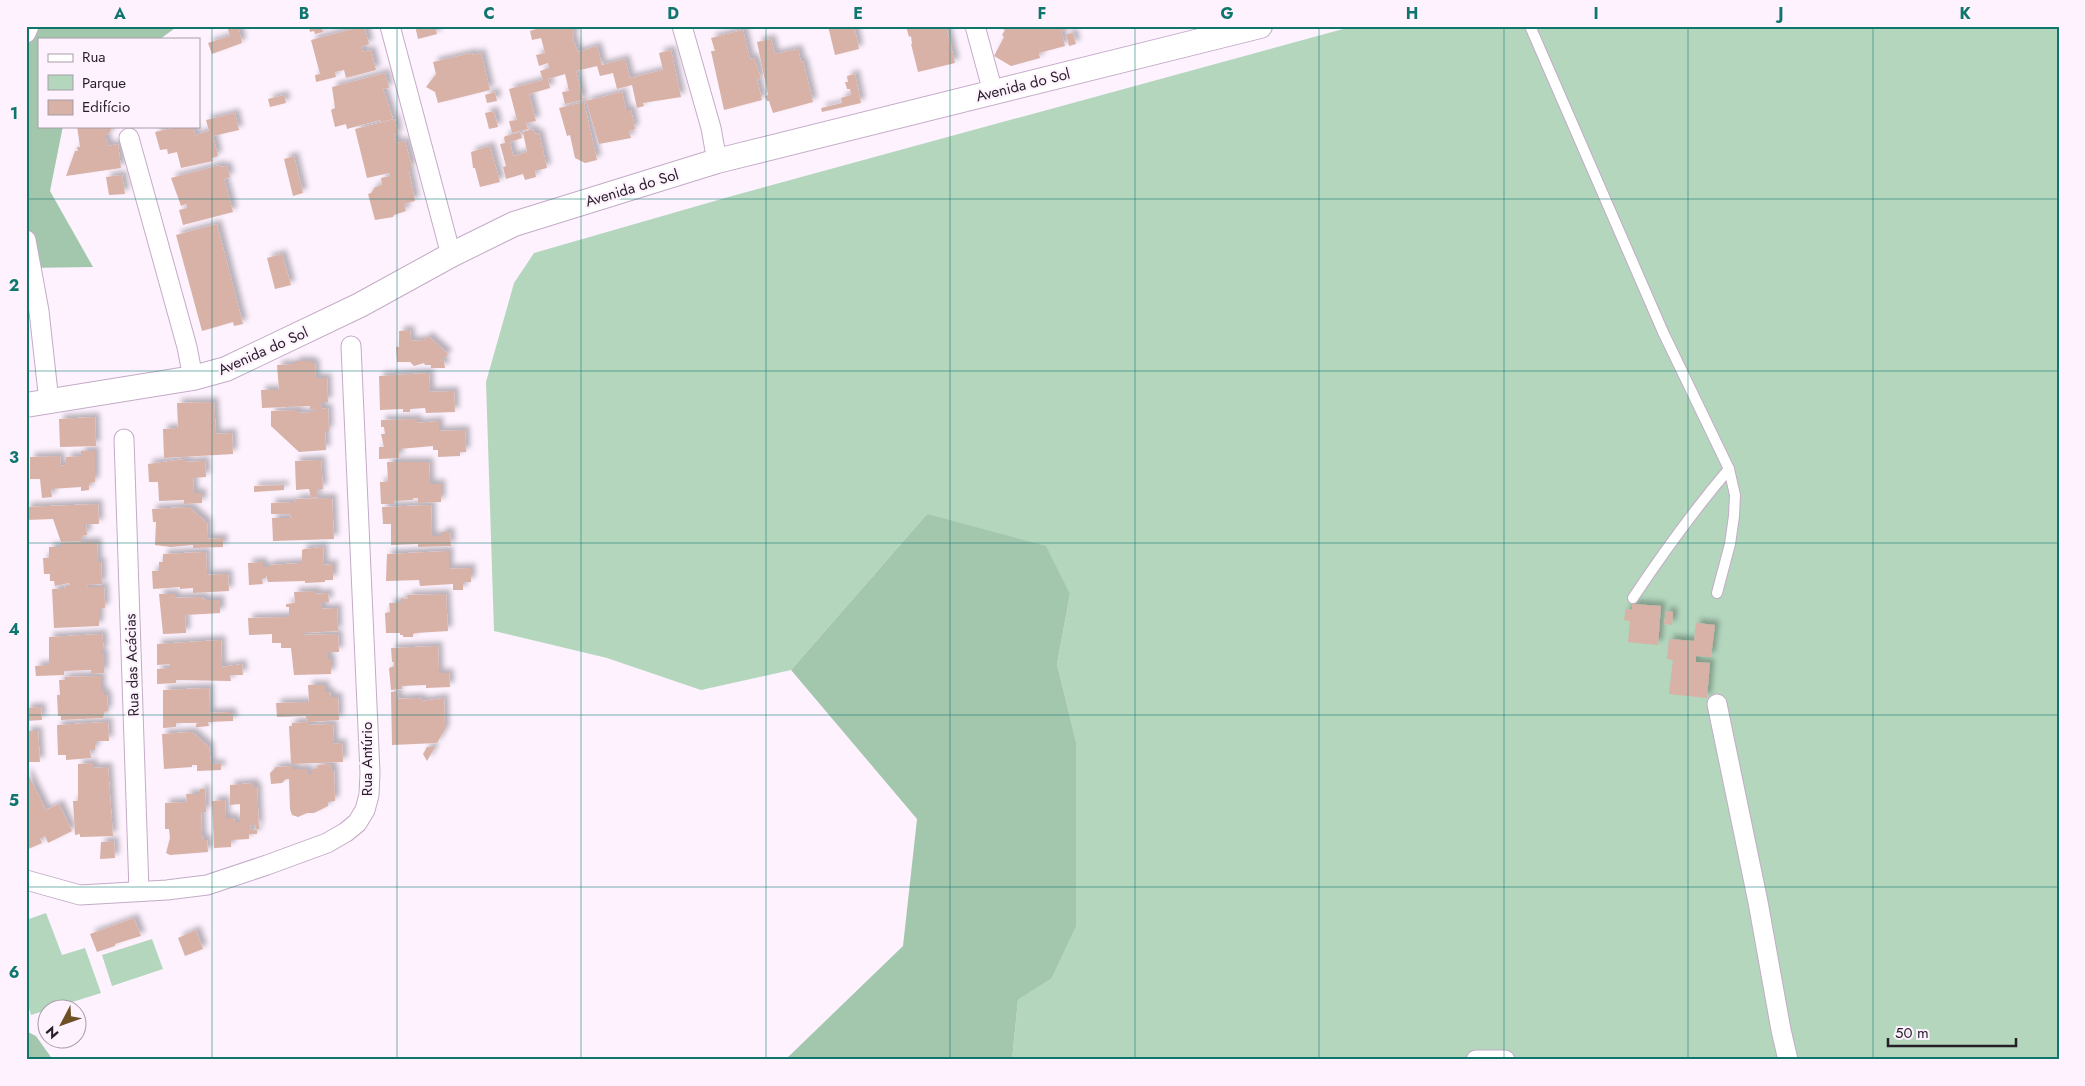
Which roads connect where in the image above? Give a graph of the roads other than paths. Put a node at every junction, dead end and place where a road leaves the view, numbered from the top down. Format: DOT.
graph roads {
  1 [pos="29,26"];
  2 [pos="390,26"];
  3 [pos="682,26"];
  4 [pos="975,26"];
  5 [pos="1260,26"];
  6 [pos="1530,26"];
  7 [pos="26,33"];
  8 [pos="993,92"];
  9 [pos="129,138"];
  10 [pos="717,161"];
  11 [pos="26,240"];
  12 [pos="451,255"];
  13 [pos="351,346"];
  14 [pos="193,378"];
  15 [pos="38,404"];
  16 [pos="124,439"];
  17 [pos="1729,469"];
  18 [pos="1718,593"];
  19 [pos="1633,598"];
  20 [pos="1717,704"];
  21 [pos="26,880"];
  22 [pos="139,891"];
  23 [pos="1476,1060"];
  24 [pos="1505,1060"];
  25 [pos="1788,1060"];
  1 -- 7 [label="street"];
  2 -- 12 [label="street"];
  3 -- 10 [label="street"];
  4 -- 8 [label="street"];
  5 -- 8 [label="street, Avenida do Sol"];
  6 -- 17 [label="lane"];
  8 -- 10 [label="street, Avenida do Sol"];
  9 -- 14 [label="street"];
  10 -- 12 [label="street, Avenida do Sol"];
  11 -- 15 [label="street"];
  12 -- 14 [label="street, Avenida do Sol"];
  13 -- 22 [label="street, Rua Antúrio"];
  14 -- 15 [label="street, Avenida do Sol"];
  16 -- 22 [label="street, Rua das Acácias"];
  17 -- 18 [label="lane"];
  17 -- 19 [label="lane"];
  20 -- 25 [label="street"];
  21 -- 22 [label="street, Rua Antúrio"];
  23 -- 24 [label="street"];
}
